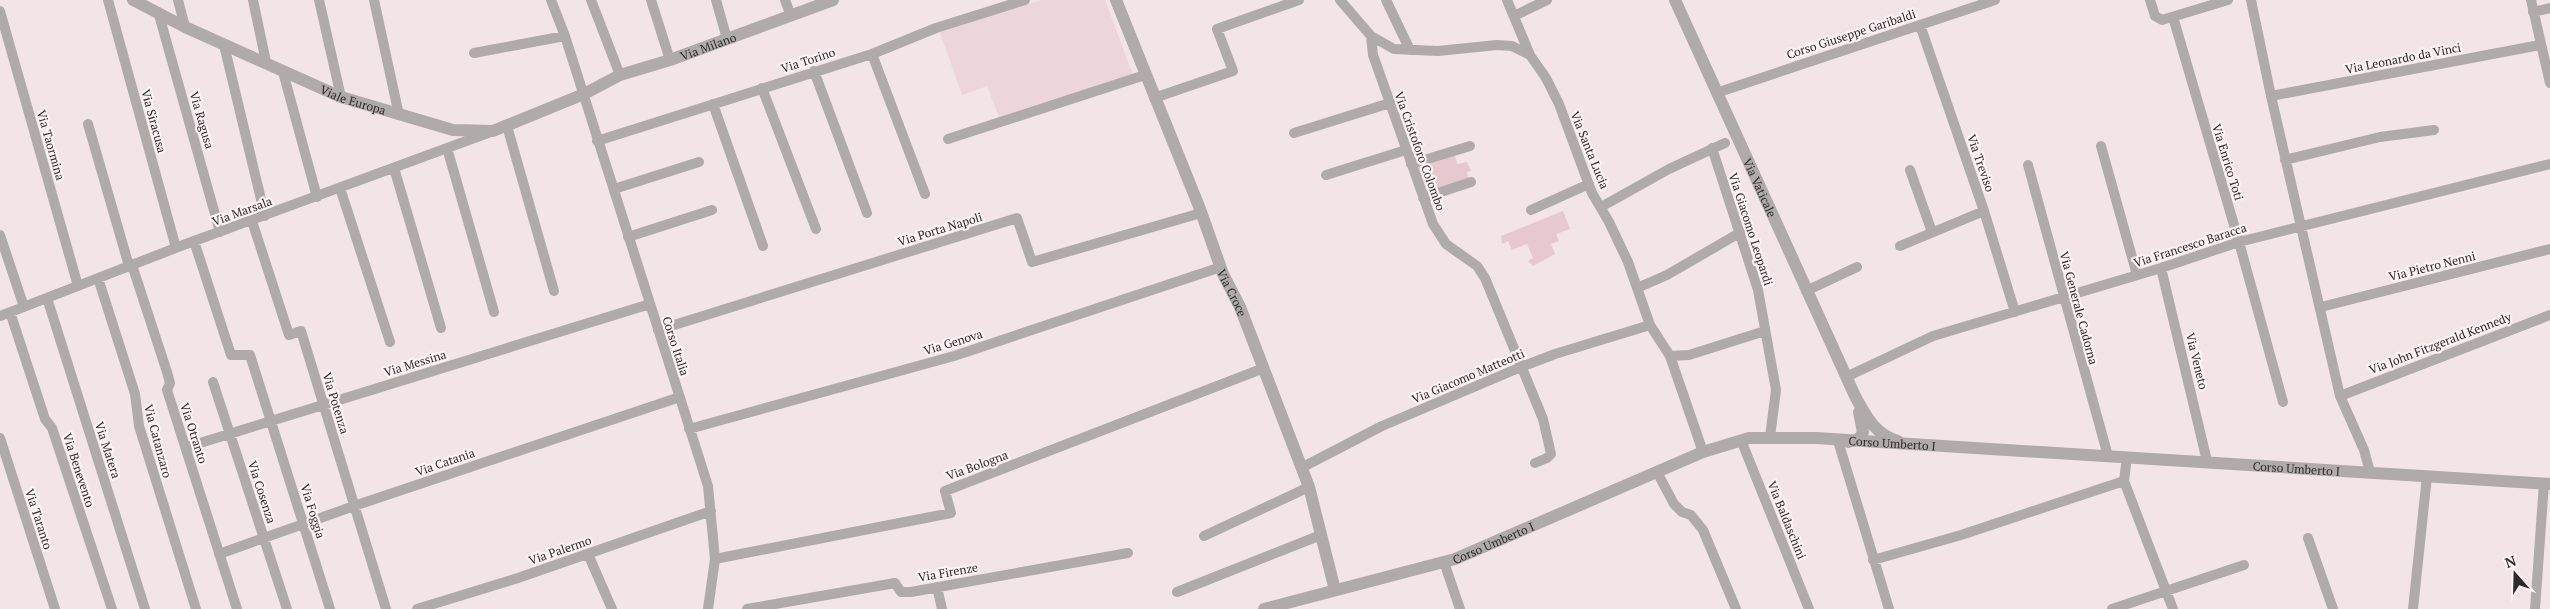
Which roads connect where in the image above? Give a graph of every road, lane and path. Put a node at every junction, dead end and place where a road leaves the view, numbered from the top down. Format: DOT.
graph roads {
  1 [pos="108,0"];
  2 [pos="133,0"];
  3 [pos="178,0"];
  4 [pos="252,0"];
  5 [pos="319,0"];
  6 [pos="374,0"];
  7 [pos="551,0"];
  8 [pos="591,0"];
  9 [pos="651,0"];
  10 [pos="716,0"];
  11 [pos="785,0"];
  12 [pos="833,0"];
  13 [pos="1025,0"];
  14 [pos="1116,0"];
  15 [pos="1299,0"];
  16 [pos="1340,0"];
  17 [pos="1386,0"];
  18 [pos="1507,0"];
  19 [pos="1546,0"];
  20 [pos="1675,0"];
  21 [pos="1995,0"];
  22 [pos="2150,0"];
  23 [pos="2228,0"];
  24 [pos="2252,0"];
  25 [pos="2531,0"];
  26 [pos="2550,8"];
  27 [pos="0,11"];
  28 [pos="2533,12"];
  29 [pos="159,15"];
  30 [pos="791,16"];
  31 [pos="1514,16"];
  32 [pos="2173,17"];
  33 [pos="1920,25"];
  34 [pos="185,27"];
  35 [pos="566,36"];
  36 [pos="1372,36"];
  37 [pos="727,40"];
  38 [pos="224,45"];
  39 [pos="2540,45"];
  40 [pos="1410,50"];
  41 [pos="474,53"];
  42 [pos="872,54"];
  43 [pos="1530,55"];
  44 [pos="670,60"];
  45 [pos="266,62"];
  46 [pos="814,71"];
  47 [pos="283,72"];
  48 [pos="620,75"];
  49 [pos="1145,75"];
  50 [pos="2550,83"];
  51 [pos="762,88"];
  52 [pos="1716,93"];
  53 [pos="584,94"];
  54 [pos="2271,96"];
  55 [pos="341,97"];
  56 [pos="1154,98"];
  57 [pos="1390,103"];
  58 [pos="713,104"];
  59 [pos="399,115"];
  60 [pos="88,124"];
  61 [pos="507,126"];
  62 [pos="2434,130"];
  63 [pos="493,131"];
  64 [pos="1294,133"];
  65 [pos="948,139"];
  66 [pos="597,141"];
  67 [pos="1725,143"];
  68 [pos="1470,146"];
  69 [pos="2102,146"];
  70 [pos="447,148"];
  71 [pos="1712,148"];
  72 [pos="1406,150"];
  73 [pos="2285,160"];
  74 [pos="699,162"];
  75 [pos="1410,164"];
  76 [pos="2550,164"];
  77 [pos="2028,165"];
  78 [pos="394,168"];
  79 [pos="1910,170"];
  80 [pos="1326,175"];
  81 [pos="1471,182"];
  82 [pos="1589,184"];
  83 [pos="340,188"];
  84 [pos="614,189"];
  85 [pos="925,194"];
  86 [pos="318,197"];
  87 [pos="1423,198"];
  88 [pos="1601,207"];
  89 [pos="712,210"];
  90 [pos="1531,210"];
  91 [pos="1984,211"];
  92 [pos="867,212"];
  93 [pos="1201,213"];
  94 [pos="265,216"];
  95 [pos="252,221"];
  96 [pos="2300,225"];
  97 [pos="816,229"];
  98 [pos="220,232"];
  99 [pos="1741,232"];
  100 [pos="1932,232"];
  101 [pos="0,235"];
  102 [pos="628,237"];
  103 [pos="194,241"];
  104 [pos="2239,242"];
  105 [pos="763,246"];
  106 [pos="1900,246"];
  107 [pos="176,248"];
  108 [pos="2550,249"];
  109 [pos="130,265"];
  110 [pos="1221,267"];
  111 [pos="1857,267"];
  112 [pos="2160,268"];
  113 [pos="2137,275"];
  114 [pos="98,278"];
  115 [pos="78,286"];
  116 [pos="1637,288"];
  117 [pos="554,291"];
  118 [pos="1806,291"];
  119 [pos="47,298"];
  120 [pos="2063,298"];
  121 [pos="650,304"];
  122 [pos="24,307"];
  123 [pos="2321,307"];
  124 [pos="494,312"];
  125 [pos="2015,312"];
  126 [pos="5,314"];
  127 [pos="2550,316"];
  128 [pos="1650,325"];
  129 [pos="441,328"];
  130 [pos="658,330"];
  131 [pos="1765,331"];
  132 [pos="390,342"];
  133 [pos="1670,356"];
  134 [pos="1521,367"];
  135 [pos="1264,368"];
  136 [pos="1846,377"];
  137 [pos="214,382"];
  138 [pos="680,396"];
  139 [pos="2340,396"];
  140 [pos="2283,402"];
  141 [pos="324,404"];
  142 [pos="272,420"];
  143 [pos="689,429"];
  144 [pos="230,433"];
  145 [pos="1770,437"];
  146 [pos="0,438"];
  147 [pos="1741,440"];
  148 [pos="1843,442"];
  149 [pos="187,447"];
  150 [pos="1948,448"];
  151 [pos="1703,452"];
  152 [pos="2108,456"];
  153 [pos="2127,458"];
  154 [pos="2207,461"];
  155 [pos="1535,463"];
  156 [pos="1302,468"];
  157 [pos="1656,472"];
  158 [pos="2370,472"];
  159 [pos="2427,476"];
  160 [pos="2124,481"];
  161 [pos="2547,484"];
  162 [pos="1309,487"];
  163 [pos="354,506"];
  164 [pos="711,511"];
  165 [pos="304,524"];
  166 [pos="1321,535"];
  167 [pos="1204,536"];
  168 [pos="263,537"];
  169 [pos="2308,538"];
  170 [pos="1128,553"];
  171 [pos="220,554"];
  172 [pos="588,554"];
  173 [pos="715,559"];
  174 [pos="1873,560"];
  175 [pos="1444,562"];
  176 [pos="2244,565"];
  177 [pos="937,587"];
  178 [pos="1335,590"];
  179 [pos="2167,590"];
  180 [pos="1177,592"];
  181 [pos="55,609"];
  182 [pos="112,609"];
  183 [pos="145,609"];
  184 [pos="196,609"];
  185 [pos="237,609"];
  186 [pos="287,609"];
  187 [pos="330,609"];
  188 [pos="386,609"];
  189 [pos="417,609"];
  190 [pos="612,609"];
  191 [pos="708,609"];
  192 [pos="747,609"];
  193 [pos="942,609"];
  194 [pos="1266,609"];
  195 [pos="1460,609"];
  196 [pos="1736,609"];
  197 [pos="1809,609"];
  198 [pos="1890,609"];
  199 [pos="2112,609"];
  200 [pos="2173,609"];
  201 [pos="2333,609"];
  202 [pos="2413,609"];
  203 [pos="2535,609"];
  1 -- 107 [label="street, Via Siracusa"];
  2 -- 29 [label="street, Viale Europa"];
  3 -- 34 [label="street"];
  4 -- 45 [label="street"];
  5 -- 55 [label="street"];
  6 -- 59 [label="street"];
  7 -- 35 [label="street, Corso Italia"];
  8 -- 48 [label="street"];
  9 -- 44 [label="street"];
  10 -- 37 [label="street"];
  11 -- 30 [label="street"];
  12 -- 30 [label="street, Via Milano"];
  13 -- 42 [label="street, Via Torino"];
  14 -- 49 [label="street, Via Croce"];
  15 -- 56 [label="street"];
  16 -- 36 [label="street"];
  17 -- 40 [label="street"];
  18 -- 31 [label="street, Via Santa Lucia"];
  19 -- 31 [label="street"];
  20 -- 52 [label="street, Via Vaticale"];
  21 -- 33 [label="street, Corso Giuseppe Garibaldi"];
  22 -- 32 [label="street"];
  23 -- 32 [label="street"];
  24 -- 54 [label="street"];
  25 -- 28 [label="street"];
  26 -- 28 [label="street"];
  27 -- 115 [label="street, Via Taormina"];
  28 -- 39 [label="street"];
  29 -- 34 [label="street, Viale Europa"];
  29 -- 98 [label="street, Via Ragusa"];
  30 -- 37 [label="street, Via Milano"];
  31 -- 43 [label="street, Via Santa Lucia"];
  32 -- 104 [label="street, Via Enrico Toti"];
  33 -- 52 [label="street, Corso Giuseppe Garibaldi"];
  33 -- 91 [label="street, Via Treviso"];
  34 -- 38 [label="street, Viale Europa"];
  35 -- 41 [label="street"];
  35 -- 53 [label="street, Corso Italia"];
  36 -- 40 [label="street"];
  36 -- 57 [label="street, Via Cristoforo Colombo"];
  37 -- 44 [label="street, Via Milano"];
  38 -- 45 [label="street, Viale Europa"];
  38 -- 94 [label="street"];
  39 -- 50 [label="street"];
  39 -- 54 [label="street, Via Leonardo da Vinci"];
  40 -- 43 [label="street"];
  42 -- 46 [label="street, Via Torino"];
  42 -- 85 [label="street"];
  43 -- 82 [label="street, Via Santa Lucia"];
  44 -- 48 [label="street, Via Milano"];
  45 -- 47 [label="street, Viale Europa"];
  46 -- 51 [label="street, Via Torino"];
  46 -- 92 [label="street"];
  47 -- 55 [label="street, Viale Europa"];
  47 -- 86 [label="street"];
  48 -- 53 [label="street, Via Milano"];
  49 -- 56 [label="street, Via Croce"];
  49 -- 65 [label="street"];
  51 -- 58 [label="street, Via Torino"];
  51 -- 97 [label="street"];
  52 -- 118 [label="street, Via Vaticale"];
  53 -- 61 [label="street, Viale Europa"];
  53 -- 66 [label="street, Corso Italia"];
  54 -- 73 [label="street"];
  55 -- 59 [label="street, Viale Europa"];
  56 -- 93 [label="street, Via Croce"];
  57 -- 64 [label="street"];
  57 -- 72 [label="street, Via Cristoforo Colombo"];
  58 -- 66 [label="street, Via Torino"];
  58 -- 105 [label="street"];
  59 -- 63 [label="street, Viale Europa"];
  60 -- 109 [label="street, Via Otranto"];
  61 -- 63 [label="street, Viale Europa"];
  61 -- 117 [label="street"];
  62 -- 73 [label="street"];
  63 -- 70 [label="street, Via Marsala"];
  66 -- 84 [label="street, Corso Italia"];
  67 -- 71 [label="street"];
  68 -- 75 [label="street"];
  69 -- 113 [label="street"];
  70 -- 78 [label="street, Via Marsala"];
  70 -- 124 [label="street"];
  71 -- 88 [label="street"];
  71 -- 99 [label="street, Via Giacomo Leopardi"];
  72 -- 75 [label="street, Via Cristoforo Colombo"];
  72 -- 80 [label="street"];
  73 -- 96 [label="street"];
  74 -- 84 [label="street"];
  75 -- 87 [label="street, Via Cristoforo Colombo"];
  76 -- 96 [label="street, Via Francesco Baracca"];
  77 -- 120 [label="street, Via Generale Cadorna"];
  78 -- 83 [label="street, Via Marsala"];
  78 -- 129 [label="street"];
  79 -- 100 [label="street"];
  81 -- 87 [label="street"];
  82 -- 88 [label="street, Via Santa Lucia"];
  82 -- 90 [label="street"];
  83 -- 86 [label="street, Via Marsala"];
  83 -- 132 [label="street"];
  84 -- 102 [label="street, Corso Italia"];
  86 -- 94 [label="street, Via Marsala"];
  87 -- 134 [label="street, Via Cristoforo Colombo"];
  88 -- 116 [label="street, Via Santa Lucia"];
  89 -- 102 [label="street"];
  91 -- 100 [label="street"];
  91 -- 125 [label="street, Via Treviso"];
  93 -- 110 [label="street, Via Croce"];
  93 -- 130 [label="street, Via Porta Napoli"];
  94 -- 95 [label="street, Via Marsala"];
  95 -- 98 [label="street, Via Marsala"];
  95 -- 141 [label="street, Via Potenza"];
  96 -- 104 [label="street, Via Francesco Baracca"];
  96 -- 123 [label="street"];
  98 -- 103 [label="street, Via Marsala"];
  99 -- 116 [label="street"];
  99 -- 131 [label="street, Via Giacomo Leopardi"];
  100 -- 106 [label="street"];
  101 -- 122 [label="street"];
  102 -- 121 [label="street, Corso Italia"];
  103 -- 107 [label="street, Via Marsala"];
  103 -- 142 [label="street, Via Foggia"];
  104 -- 112 [label="street, Via Francesco Baracca"];
  104 -- 140 [label="street, Via Enrico Toti"];
  107 -- 109 [label="street, Via Marsala"];
  108 -- 123 [label="street, Via Pietro Nenni"];
  109 -- 114 [label="street, Via Marsala"];
  109 -- 149 [label="street, Via Otranto"];
  110 -- 135 [label="street, Via Croce"];
  110 -- 143 [label="street, Via Genova"];
  111 -- 118 [label="street"];
  112 -- 113 [label="street, Via Francesco Baracca"];
  112 -- 154 [label="street, Via Veneto"];
  113 -- 120 [label="street, Via Francesco Baracca"];
  114 -- 115 [label="street, Via Marsala"];
  114 -- 184 [label="street, Via Catanzaro"];
  115 -- 119 [label="street, Via Marsala"];
  116 -- 128 [label="street, Via Santa Lucia"];
  118 -- 136 [label="street, Via Vaticale"];
  119 -- 122 [label="street, Via Marsala"];
  119 -- 183 [label="street, Via Matera"];
  120 -- 125 [label="street, Via Francesco Baracca"];
  120 -- 152 [label="street, Via Generale Cadorna"];
  121 -- 130 [label="street, Corso Italia"];
  121 -- 141 [label="street, Via Messina"];
  122 -- 126 [label="street, Via Marsala"];
  123 -- 139 [label="street"];
  125 -- 136 [label="street, Via Francesco Baracca"];
  126 -- 182 [label="street, Via Benevento"];
  127 -- 139 [label="street, Via John Fitzgerald Kennedy"];
  128 -- 133 [label="street, Via Santa Lucia"];
  128 -- 134 [label="street, Via Giacomo Matteotti"];
  130 -- 138 [label="street, Corso Italia"];
  131 -- 133 [label="street"];
  131 -- 145 [label="street, Via Giacomo Leopardi"];
  133 -- 151 [label="street, Via Santa Lucia"];
  134 -- 155 [label="street, Via Cristoforo Colombo"];
  134 -- 156 [label="street, Via Giacomo Matteotti"];
  135 -- 156 [label="street, Via Croce"];
  135 -- 173 [label="street, Via Bologna"];
  136 -- 148 [label="street, Via Vaticale"];
  136 -- 150 [label="street, Via Vaticale"];
  137 -- 144 [label="street, Via Cosenza"];
  138 -- 143 [label="street, Corso Italia"];
  138 -- 163 [label="street, Via Catania"];
  139 -- 158 [label="street"];
  141 -- 142 [label="street, Via Messina"];
  141 -- 163 [label="street, Via Potenza"];
  142 -- 144 [label="street, Via Messina"];
  142 -- 165 [label="street, Via Foggia"];
  143 -- 164 [label="street, Corso Italia"];
  144 -- 149 [label="street, Via Messina"];
  144 -- 168 [label="street, Via Cosenza"];
  145 -- 147 [label="street, Corso Umberto I"];
  145 -- 148 [label="street, Corso Umberto I"];
  146 -- 181 [label="street, Via Taranto"];
  147 -- 151 [label="street, Corso Umberto I"];
  147 -- 197 [label="street, Via Baldaschini"];
  148 -- 150 [label="street, Corso Umberto I"];
  148 -- 174 [label="street"];
  149 -- 171 [label="street, Via Otranto"];
  150 -- 152 [label="street, Corso Umberto I"];
  151 -- 157 [label="street, Corso Umberto I"];
  152 -- 153 [label="street, Corso Umberto I"];
  153 -- 154 [label="street, Corso Umberto I"];
  153 -- 160 [label="street"];
  154 -- 158 [label="street, Corso Umberto I"];
  156 -- 162 [label="street, Via Croce"];
  157 -- 175 [label="street, Corso Umberto I"];
  157 -- 196 [label="street"];
  158 -- 159 [label="street, Corso Umberto I"];
  159 -- 161 [label="street, Corso Umberto I"];
  159 -- 202 [label="street"];
  160 -- 174 [label="street"];
  160 -- 179 [label="street"];
  161 -- 203 [label="street"];
  162 -- 166 [label="street, Via Croce"];
  162 -- 167 [label="street"];
  163 -- 165 [label="street, Via Catania"];
  163 -- 188 [label="street, Via Potenza"];
  164 -- 172 [label="street, Via Palermo"];
  164 -- 173 [label="street, Corso Italia"];
  165 -- 168 [label="street, Via Catania"];
  165 -- 187 [label="street, Via Foggia"];
  166 -- 178 [label="street, Via Croce"];
  166 -- 180 [label="street"];
  168 -- 171 [label="street, Via Catania"];
  168 -- 186 [label="street, Via Cosenza"];
  169 -- 201 [label="street"];
  170 -- 177 [label="street, Via Firenze"];
  171 -- 185 [label="street, Via Otranto"];
  172 -- 189 [label="street, Via Palermo"];
  172 -- 190 [label="street"];
  173 -- 191 [label="street, Corso Italia"];
  174 -- 198 [label="street"];
  175 -- 178 [label="street, Corso Umberto I"];
  175 -- 195 [label="street"];
  176 -- 179 [label="street"];
  177 -- 192 [label="street, Via Firenze"];
  177 -- 193 [label="street"];
  178 -- 194 [label="street, Corso Umberto I"];
  179 -- 199 [label="street"];
  179 -- 200 [label="street"];
}
